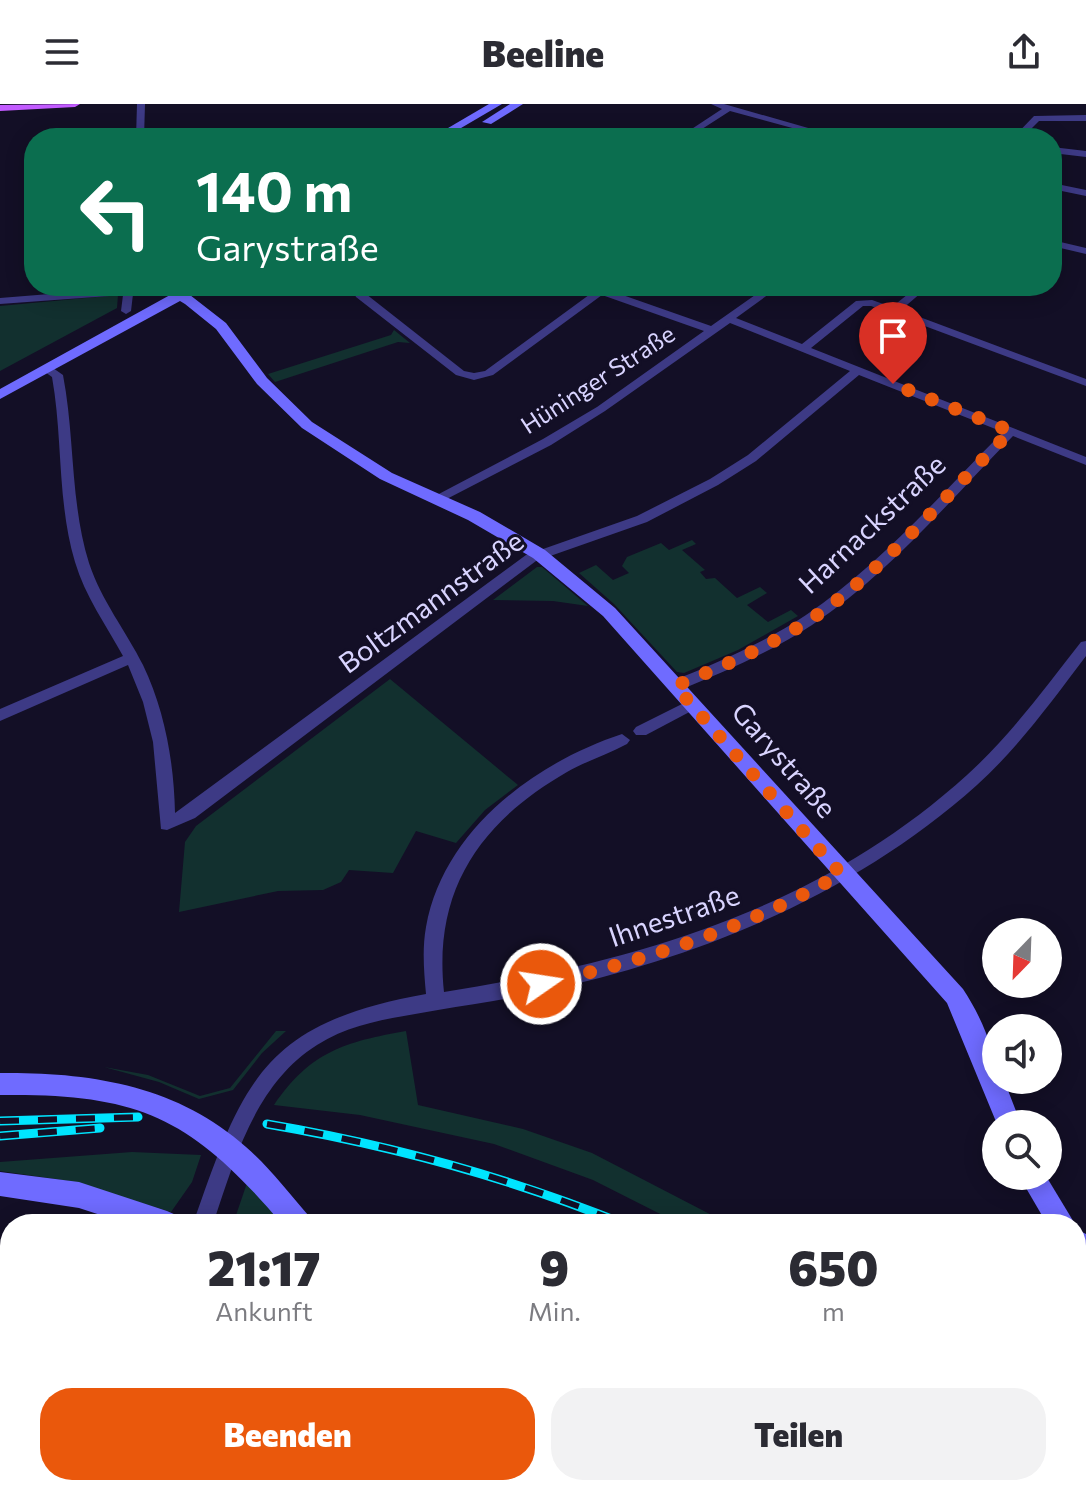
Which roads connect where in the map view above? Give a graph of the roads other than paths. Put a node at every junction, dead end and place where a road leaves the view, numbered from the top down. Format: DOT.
graph roads {
  1 [pos="75,104"];
  2 [pos="141,104"];
  3 [pos="497,104"];
  4 [pos="518,104"];
  5 [pos="715,104"];
  6 [pos="0,108"];
  7 [pos="729,108"];
  8 [pos="1086,118"];
  9 [pos="140,128"];
  10 [pos="454,128"];
  11 [pos="476,128"];
  12 [pos="698,128"];
  13 [pos="802,128"];
  14 [pos="1027,128"];
  15 [pos="1062,151"];
  16 [pos="1086,154"];
  17 [pos="1062,188"];
  18 [pos="1086,193"];
  19 [pos="1062,245"];
  20 [pos="1086,251"];
  21 [pos="49,296"];
  22 [pos="127,296"];
  23 [pos="160,296"];
  24 [pos="165,296"];
  25 [pos="181,296"];
  26 [pos="361,296"];
  27 [pos="593,296"];
  28 [pos="614,296"];
  29 [pos="761,296"];
  30 [pos="912,296"];
  31 [pos="0,301"];
  32 [pos="126,311"];
  33 [pos="893,311"];
  34 [pos="729,319"];
  35 [pos="126,327"];
  36 [pos="711,330"];
  37 [pos="804,348"];
  38 [pos="49,370"];
  39 [pos="858,370"];
  40 [pos="0,379"];
  41 [pos="1086,383"];
  42 [pos="0,395"];
  43 [pos="1011,431"];
  44 [pos="1086,461"];
  45 [pos="439,499"];
  46 [pos="539,554"];
  47 [pos="1086,646"];
  48 [pos="132,658"];
  49 [pos="675,686"];
  50 [pos="692,704"];
  51 [pos="0,715"];
  52 [pos="641,731"];
  53 [pos="622,740"];
  54 [pos="841,874"];
  55 [pos="436,1003"];
  56 [pos="0,1084"];
  57 [pos="1003,1110"];
  58 [pos="230,1148"];
  59 [pos="0,1184"];
  60 [pos="1041,1190"];
  61 [pos="137,1214"];
  62 [pos="207,1214"];
  63 [pos="290,1214"];
  64 [pos="1056,1214"];
  1 -- 6 [label="main road"];
  2 -- 9 [label="street"];
  3 -- 10 [label="street"];
  4 -- 11 [label="street"];
  5 -- 7 [label="street"];
  7 -- 12 [label="street"];
  7 -- 13 [label="street"];
  8 -- 14 [label="street"];
  15 -- 16 [label="street"];
  17 -- 18 [label="street"];
  19 -- 20 [label="street"];
  21 -- 31 [label="street"];
  22 -- 32 [label="street"];
  23 -- 32 [label="street"];
  24 -- 35 [label="street"];
  25 -- 45 [label="street, Garystraße"];
  26 -- 27 [label="street"];
  28 -- 36 [label="street"];
  29 -- 34 [label="street, Hüninger Straße"];
  30 -- 33 [label="street"];
  32 -- 35 [label="street"];
  32 -- 40 [label="street"];
  33 -- 37 [label="street"];
  33 -- 41 [label="street"];
  34 -- 36 [label="street, Hüninger Straße"];
  34 -- 37 [label="street"];
  35 -- 38 [label="street"];
  36 -- 45 [label="street, Hüninger Straße"];
  37 -- 39 [label="street"];
  38 -- 42 [label="street"];
  38 -- 48 [label="street"];
  39 -- 43 [label="street"];
  39 -- 46 [label="street, Boltzmannstraße"];
  43 -- 44 [label="street"];
  43 -- 49 [label="street, Harnackstraße"];
  45 -- 46 [label="street, Garystraße"];
  46 -- 48 [label="street, Boltzmannstraße"];
  46 -- 49 [label="street, Garystraße"];
  47 -- 54 [label="street, Ihnestraße"];
  48 -- 51 [label="street"];
  49 -- 50 [label="street, Garystraße"];
  50 -- 52 [label="street"];
  50 -- 54 [label="street, Garystraße"];
  53 -- 55 [label="street"];
  54 -- 55 [label="street, Ihnestraße"];
  54 -- 57 [label="street, Garystraße"];
  55 -- 58 [label="street, Ihnestraße"];
  56 -- 58 [label="street"];
  58 -- 62 [label="street, Ihnestraße"];
  58 -- 63 [label="street"];
  59 -- 61 [label="street"];
  60 -- 64 [label="street"];
}
